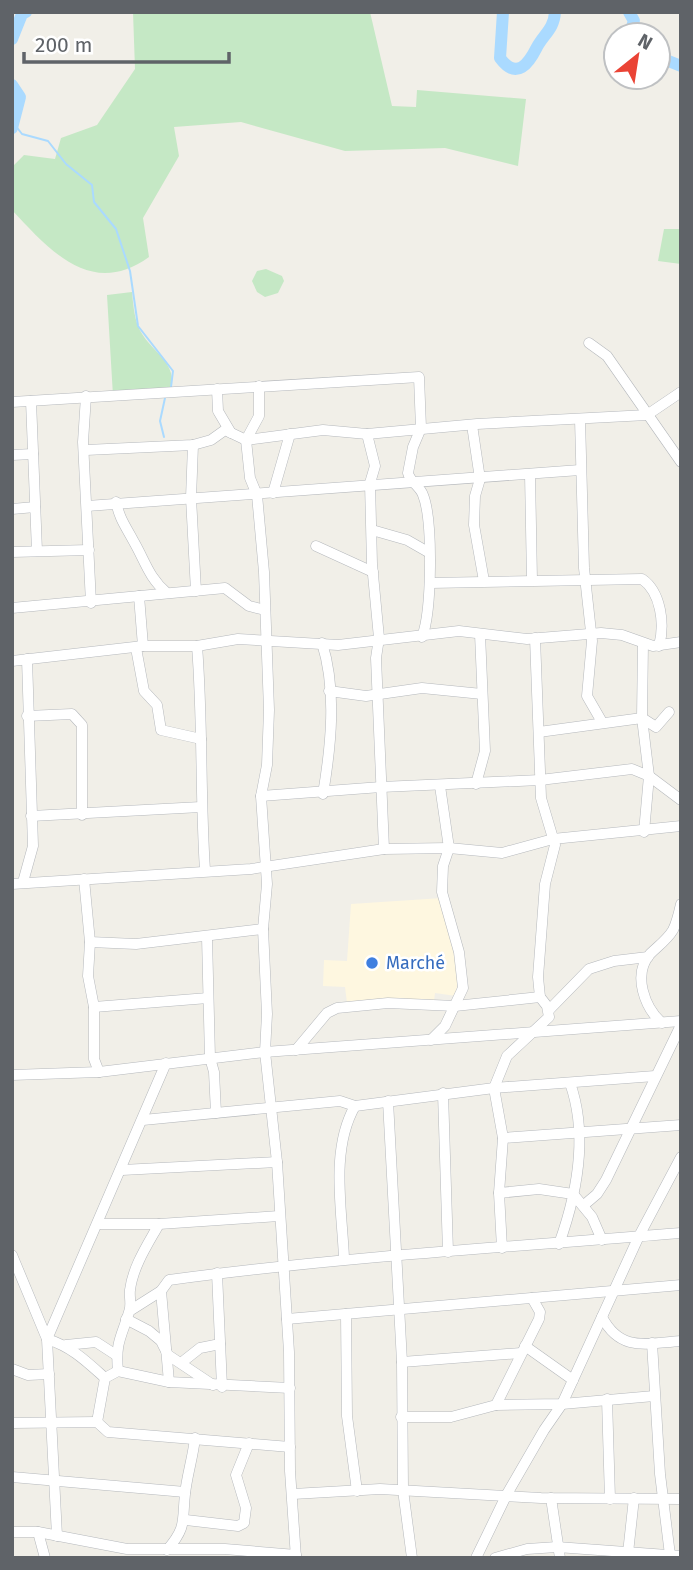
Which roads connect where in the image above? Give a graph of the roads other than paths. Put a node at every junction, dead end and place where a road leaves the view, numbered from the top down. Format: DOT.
graph roads {
  1 [pos="589,343"];
  2 [pos="259,386"];
  3 [pos="217,389"];
  4 [pos="681,392"];
  5 [pos="86,396"];
  6 [pos="31,401"];
  7 [pos="12,402"];
  8 [pos="647,415"];
  9 [pos="580,419"];
  10 [pos="472,425"];
  11 [pos="421,428"];
  12 [pos="232,433"];
  13 [pos="290,434"];
  14 [pos="367,434"];
  15 [pos="246,440"];
  16 [pos="193,445"];
  17 [pos="86,450"];
  18 [pos="33,454"];
  19 [pos="12,455"];
  20 [pos="681,462"];
  21 [pos="580,470"];
  22 [pos="530,474"];
  23 [pos="480,479"];
  24 [pos="414,483"];
  25 [pos="370,484"];
  26 [pos="273,493"];
  27 [pos="257,495"];
  28 [pos="191,498"];
  29 [pos="116,502"];
  30 [pos="87,506"];
  31 [pos="35,508"];
  32 [pos="12,509"];
  33 [pos="372,530"];
  34 [pos="316,546"];
  35 [pos="89,550"];
  36 [pos="37,551"];
  37 [pos="12,552"];
  38 [pos="428,552"];
  39 [pos="373,572"];
  40 [pos="585,579"];
  41 [pos="532,580"];
  42 [pos="484,581"];
  43 [pos="430,583"];
  44 [pos="196,590"];
  45 [pos="167,593"];
  46 [pos="139,596"];
  47 [pos="91,603"];
  48 [pos="12,608"];
  49 [pos="265,610"];
  50 [pos="480,634"];
  51 [pos="592,634"];
  52 [pos="422,637"];
  53 [pos="379,638"];
  54 [pos="535,638"];
  55 [pos="265,641"];
  56 [pos="681,642"];
  57 [pos="322,643"];
  58 [pos="643,643"];
  59 [pos="197,646"];
  60 [pos="659,646"];
  61 [pos="139,647"];
  62 [pos="27,659"];
  63 [pos="12,661"];
  64 [pos="329,691"];
  65 [pos="482,694"];
  66 [pos="377,695"];
  67 [pos="669,712"];
  68 [pos="27,716"];
  69 [pos="642,718"];
  70 [pos="602,722"];
  71 [pos="539,732"];
  72 [pos="201,739"];
  73 [pos="649,776"];
  74 [pos="540,780"];
  75 [pos="476,784"];
  76 [pos="440,786"];
  77 [pos="381,787"];
  78 [pos="323,794"];
  79 [pos="261,796"];
  80 [pos="681,800"];
  81 [pos="201,807"];
  82 [pos="82,815"];
  83 [pos="31,816"];
  84 [pos="679,829"];
  85 [pos="644,832"];
  86 [pos="553,839"];
  87 [pos="449,848"];
  88 [pos="384,849"];
  89 [pos="267,866"];
  90 [pos="205,870"];
  91 [pos="83,879"];
  92 [pos="18,883"];
  93 [pos="681,904"];
  94 [pos="263,929"];
  95 [pos="206,937"];
  96 [pos="90,942"];
  97 [pos="648,957"];
  98 [pos="540,997"];
  99 [pos="208,998"];
  100 [pos="455,1006"];
  101 [pos="94,1007"];
  102 [pos="549,1010"];
  103 [pos="662,1023"];
  104 [pos="681,1023"];
  105 [pos="537,1031"];
  106 [pos="429,1041"];
  107 [pos="296,1050"];
  108 [pos="265,1052"];
  109 [pos="210,1058"];
  110 [pos="166,1063"];
  111 [pos="99,1072"];
  112 [pos="12,1075"];
  113 [pos="655,1076"];
  114 [pos="570,1083"];
  115 [pos="494,1088"];
  116 [pos="443,1093"];
  117 [pos="388,1101"];
  118 [pos="355,1106"];
  119 [pos="273,1108"];
  120 [pos="216,1114"];
  121 [pos="143,1120"];
  122 [pos="681,1125"];
  123 [pos="628,1130"];
  124 [pos="579,1133"];
  125 [pos="503,1138"];
  126 [pos="681,1157"];
  127 [pos="277,1162"];
  128 [pos="122,1170"];
  129 [pos="681,1180"];
  130 [pos="669,1181"];
  131 [pos="499,1193"];
  132 [pos="573,1194"];
  133 [pos="584,1205"];
  134 [pos="279,1216"];
  135 [pos="98,1224"];
  136 [pos="159,1224"];
  137 [pos="681,1233"];
  138 [pos="639,1236"];
  139 [pos="602,1241"];
  140 [pos="559,1244"];
  141 [pos="502,1248"];
  142 [pos="449,1252"];
  143 [pos="12,1255"];
  144 [pos="396,1256"];
  145 [pos="344,1258"];
  146 [pos="282,1266"];
  147 [pos="217,1273"];
  148 [pos="681,1285"];
  149 [pos="161,1291"];
  150 [pos="614,1291"];
  151 [pos="532,1298"];
  152 [pos="398,1311"];
  153 [pos="128,1314"];
  154 [pos="346,1314"];
  155 [pos="602,1317"];
  156 [pos="287,1319"];
  157 [pos="47,1339"];
  158 [pos="681,1341"];
  159 [pos="652,1343"];
  160 [pos="220,1344"];
  161 [pos="66,1345"];
  162 [pos="523,1350"];
  163 [pos="168,1355"];
  164 [pos="116,1356"];
  165 [pos="402,1362"];
  166 [pos="181,1363"];
  167 [pos="12,1369"];
  168 [pos="118,1371"];
  169 [pos="49,1374"];
  170 [pos="104,1378"];
  171 [pos="573,1380"];
  172 [pos="169,1382"];
  173 [pos="219,1387"];
  174 [pos="290,1388"];
  175 [pos="654,1396"];
  176 [pos="607,1399"];
  177 [pos="562,1404"];
  178 [pos="496,1405"];
  179 [pos="401,1417"];
  180 [pos="97,1422"];
  181 [pos="12,1423"];
  182 [pos="54,1424"];
  183 [pos="195,1438"];
  184 [pos="249,1443"];
  185 [pos="290,1447"];
  186 [pos="12,1477"];
  187 [pos="55,1481"];
  188 [pos="402,1490"];
  189 [pos="185,1492"];
  190 [pos="357,1492"];
  191 [pos="293,1494"];
  192 [pos="507,1494"];
  193 [pos="551,1498"];
  194 [pos="662,1498"];
  195 [pos="610,1499"];
  196 [pos="635,1499"];
  197 [pos="681,1499"];
  198 [pos="186,1520"];
  199 [pos="12,1532"];
  200 [pos="38,1532"];
  201 [pos="57,1536"];
  202 [pos="167,1550"];
  203 [pos="226,1553"];
  204 [pos="558,1553"];
  205 [pos="628,1553"];
  206 [pos="676,1555"];
  207 [pos="296,1556"];
  208 [pos="45,1558"];
  209 [pos="412,1558"];
  210 [pos="476,1558"];
  211 [pos="495,1558"];
  1 -- 8 [label="street"];
  2 -- 3 [label="street"];
  2 -- 11 [label="street"];
  2 -- 15 [label="street"];
  3 -- 5 [label="street"];
  3 -- 12 [label="street"];
  4 -- 8 [label="street"];
  5 -- 6 [label="street"];
  5 -- 17 [label="street"];
  6 -- 7 [label="street"];
  6 -- 18 [label="street"];
  8 -- 9 [label="street"];
  8 -- 20 [label="street"];
  9 -- 10 [label="street"];
  9 -- 21 [label="street"];
  10 -- 11 [label="street"];
  10 -- 23 [label="street"];
  11 -- 14 [label="street"];
  11 -- 24 [label="street"];
  12 -- 15 [label="street"];
  12 -- 16 [label="street"];
  13 -- 14 [label="street"];
  13 -- 15 [label="street"];
  13 -- 26 [label="street"];
  14 -- 25 [label="street"];
  15 -- 27 [label="street"];
  16 -- 17 [label="street"];
  16 -- 28 [label="street"];
  17 -- 30 [label="street"];
  18 -- 19 [label="street"];
  18 -- 31 [label="street"];
  21 -- 22 [label="street"];
  21 -- 40 [label="street"];
  22 -- 23 [label="street"];
  22 -- 41 [label="street"];
  23 -- 24 [label="street"];
  23 -- 42 [label="street"];
  24 -- 25 [label="street"];
  24 -- 38 [label="street"];
  25 -- 26 [label="street"];
  25 -- 33 [label="street"];
  26 -- 27 [label="street"];
  27 -- 28 [label="street"];
  27 -- 49 [label="street"];
  28 -- 29 [label="street"];
  28 -- 44 [label="street"];
  29 -- 30 [label="street"];
  29 -- 45 [label="street"];
  30 -- 35 [label="street"];
  31 -- 32 [label="street"];
  31 -- 36 [label="street"];
  33 -- 38 [label="street"];
  33 -- 39 [label="street"];
  34 -- 39 [label="street"];
  35 -- 36 [label="street"];
  35 -- 47 [label="street"];
  36 -- 37 [label="street"];
  38 -- 43 [label="street"];
  39 -- 53 [label="street"];
  40 -- 41 [label="street"];
  40 -- 51 [label="street"];
  40 -- 60 [label="street"];
  41 -- 42 [label="street"];
  42 -- 43 [label="street"];
  43 -- 52 [label="street"];
  44 -- 45 [label="street"];
  44 -- 49 [label="street"];
  45 -- 46 [label="street"];
  46 -- 47 [label="street"];
  46 -- 61 [label="street"];
  47 -- 48 [label="street"];
  49 -- 55 [label="street"];
  50 -- 52 [label="street"];
  50 -- 54 [label="street"];
  50 -- 65 [label="street"];
  51 -- 54 [label="street"];
  51 -- 58 [label="street"];
  51 -- 70 [label="street"];
  52 -- 53 [label="street"];
  53 -- 57 [label="street"];
  53 -- 66 [label="street"];
  54 -- 71 [label="street"];
  55 -- 57 [label="street"];
  55 -- 59 [label="street"];
  55 -- 79 [label="street"];
  56 -- 60 [label="street"];
  57 -- 64 [label="street"];
  58 -- 60 [label="street"];
  58 -- 69 [label="street"];
  59 -- 61 [label="street"];
  59 -- 72 [label="street"];
  61 -- 62 [label="street"];
  61 -- 72 [label="street"];
  62 -- 63 [label="street"];
  62 -- 68 [label="street"];
  64 -- 66 [label="street"];
  64 -- 78 [label="street"];
  65 -- 66 [label="street"];
  65 -- 75 [label="street"];
  66 -- 77 [label="street"];
  67 -- 69 [label="street"];
  68 -- 82 [label="street"];
  68 -- 83 [label="street"];
  69 -- 70 [label="street"];
  69 -- 73 [label="street"];
  70 -- 71 [label="street"];
  71 -- 74 [label="street"];
  72 -- 81 [label="street"];
  73 -- 74 [label="street"];
  73 -- 80 [label="street"];
  73 -- 85 [label="street"];
  74 -- 75 [label="street"];
  74 -- 86 [label="street"];
  75 -- 76 [label="street"];
  76 -- 77 [label="street"];
  76 -- 87 [label="street"];
  77 -- 78 [label="street"];
  77 -- 88 [label="street"];
  78 -- 79 [label="street"];
  79 -- 89 [label="street"];
  81 -- 82 [label="street"];
  81 -- 90 [label="street"];
  82 -- 83 [label="street"];
  83 -- 92 [label="street"];
  84 -- 85 [label="street"];
  85 -- 86 [label="street"];
  86 -- 87 [label="street"];
  86 -- 98 [label="street"];
  87 -- 88 [label="street"];
  87 -- 100 [label="street"];
  88 -- 89 [label="street"];
  89 -- 90 [label="street"];
  89 -- 94 [label="street"];
  90 -- 91 [label="street"];
  91 -- 92 [label="street"];
  91 -- 96 [label="street"];
  93 -- 97 [label="street"];
  94 -- 95 [label="street"];
  94 -- 108 [label="street"];
  95 -- 96 [label="street"];
  95 -- 99 [label="street"];
  96 -- 101 [label="street"];
  97 -- 102 [label="street"];
  97 -- 103 [label="street"];
  98 -- 100 [label="street"];
  98 -- 102 [label="street"];
  99 -- 101 [label="street"];
  99 -- 109 [label="street"];
  100 -- 106 [label="street"];
  100 -- 107 [label="street"];
  101 -- 111 [label="street"];
  102 -- 105 [label="street"];
  103 -- 104 [label="street"];
  103 -- 105 [label="street"];
  104 -- 113 [label="street"];
  105 -- 106 [label="street"];
  105 -- 115 [label="street"];
  106 -- 107 [label="street"];
  107 -- 108 [label="street"];
  108 -- 109 [label="street"];
  108 -- 119 [label="street"];
  109 -- 110 [label="street"];
  109 -- 120 [label="street"];
  110 -- 111 [label="street"];
  110 -- 121 [label="street"];
  111 -- 112 [label="street"];
  113 -- 114 [label="street"];
  113 -- 123 [label="street"];
  114 -- 115 [label="street"];
  114 -- 124 [label="street"];
  115 -- 116 [label="street"];
  115 -- 125 [label="street"];
  116 -- 117 [label="street"];
  116 -- 142 [label="street"];
  117 -- 118 [label="street"];
  117 -- 144 [label="street"];
  118 -- 119 [label="street"];
  118 -- 145 [label="street"];
  119 -- 120 [label="street"];
  119 -- 127 [label="street"];
  120 -- 121 [label="street"];
  121 -- 128 [label="street"];
  122 -- 123 [label="street"];
  123 -- 124 [label="street"];
  123 -- 133 [label="street"];
  124 -- 125 [label="street"];
  124 -- 132 [label="street"];
  125 -- 131 [label="street"];
  126 -- 130 [label="street"];
  127 -- 128 [label="street"];
  127 -- 134 [label="street"];
  128 -- 135 [label="street"];
  129 -- 130 [label="street"];
  130 -- 138 [label="street"];
  131 -- 132 [label="street"];
  131 -- 141 [label="street"];
  132 -- 133 [label="street"];
  132 -- 140 [label="street"];
  133 -- 139 [label="street"];
  134 -- 136 [label="street"];
  134 -- 146 [label="street"];
  135 -- 136 [label="street"];
  135 -- 157 [label="street"];
  136 -- 153 [label="street"];
  137 -- 138 [label="street"];
  138 -- 139 [label="street"];
  138 -- 150 [label="street"];
  139 -- 140 [label="street"];
  140 -- 141 [label="street"];
  141 -- 142 [label="street"];
  142 -- 144 [label="street"];
  143 -- 157 [label="street"];
  144 -- 145 [label="street"];
  144 -- 152 [label="street"];
  145 -- 146 [label="street"];
  146 -- 147 [label="street"];
  146 -- 156 [label="street"];
  147 -- 149 [label="street"];
  147 -- 160 [label="street"];
  148 -- 150 [label="street"];
  149 -- 153 [label="street"];
  149 -- 163 [label="street"];
  150 -- 151 [label="street"];
  150 -- 155 [label="street"];
  151 -- 152 [label="street"];
  151 -- 162 [label="street"];
  152 -- 154 [label="street"];
  152 -- 165 [label="street"];
  153 -- 163 [label="street"];
  153 -- 164 [label="street"];
  154 -- 156 [label="street"];
  154 -- 190 [label="street"];
  155 -- 159 [label="street"];
  155 -- 171 [label="street"];
  156 -- 174 [label="street"];
  157 -- 161 [label="street"];
  157 -- 169 [label="street"];
  158 -- 159 [label="street"];
  159 -- 175 [label="street"];
  160 -- 166 [label="street"];
  160 -- 173 [label="street"];
  161 -- 164 [label="street"];
  161 -- 170 [label="street"];
  162 -- 165 [label="street"];
  162 -- 171 [label="street"];
  162 -- 178 [label="street"];
  163 -- 166 [label="street"];
  163 -- 172 [label="street"];
  164 -- 168 [label="street"];
  165 -- 179 [label="street"];
  166 -- 173 [label="street"];
  167 -- 169 [label="street"];
  168 -- 170 [label="street"];
  168 -- 172 [label="street"];
  169 -- 182 [label="street"];
  170 -- 180 [label="street"];
  171 -- 177 [label="street"];
  172 -- 173 [label="street"];
  173 -- 174 [label="street"];
  174 -- 185 [label="street"];
  175 -- 176 [label="street"];
  175 -- 194 [label="street"];
  176 -- 177 [label="street"];
  176 -- 195 [label="street"];
  177 -- 178 [label="street"];
  177 -- 192 [label="street"];
  178 -- 179 [label="street"];
  179 -- 188 [label="street"];
  180 -- 182 [label="street"];
  180 -- 183 [label="street"];
  181 -- 182 [label="street"];
  182 -- 187 [label="street"];
  183 -- 184 [label="street"];
  183 -- 189 [label="street"];
  184 -- 185 [label="street"];
  184 -- 198 [label="street"];
  185 -- 191 [label="street"];
  186 -- 187 [label="street"];
  187 -- 189 [label="street"];
  187 -- 201 [label="street"];
  188 -- 190 [label="street"];
  188 -- 192 [label="street"];
  188 -- 209 [label="street"];
  189 -- 198 [label="street"];
  190 -- 191 [label="street"];
  191 -- 207 [label="street"];
  192 -- 193 [label="street"];
  192 -- 210 [label="street"];
  193 -- 195 [label="street"];
  193 -- 204 [label="street"];
  194 -- 196 [label="street"];
  194 -- 197 [label="street"];
  194 -- 206 [label="street"];
  195 -- 196 [label="street"];
  196 -- 205 [label="street"];
  198 -- 202 [label="street"];
  199 -- 200 [label="street"];
  200 -- 201 [label="street"];
  200 -- 208 [label="street"];
  201 -- 202 [label="street"];
  202 -- 203 [label="street"];
  203 -- 207 [label="street"];
  204 -- 205 [label="street"];
  204 -- 211 [label="street"];
  205 -- 206 [label="street"];
}
